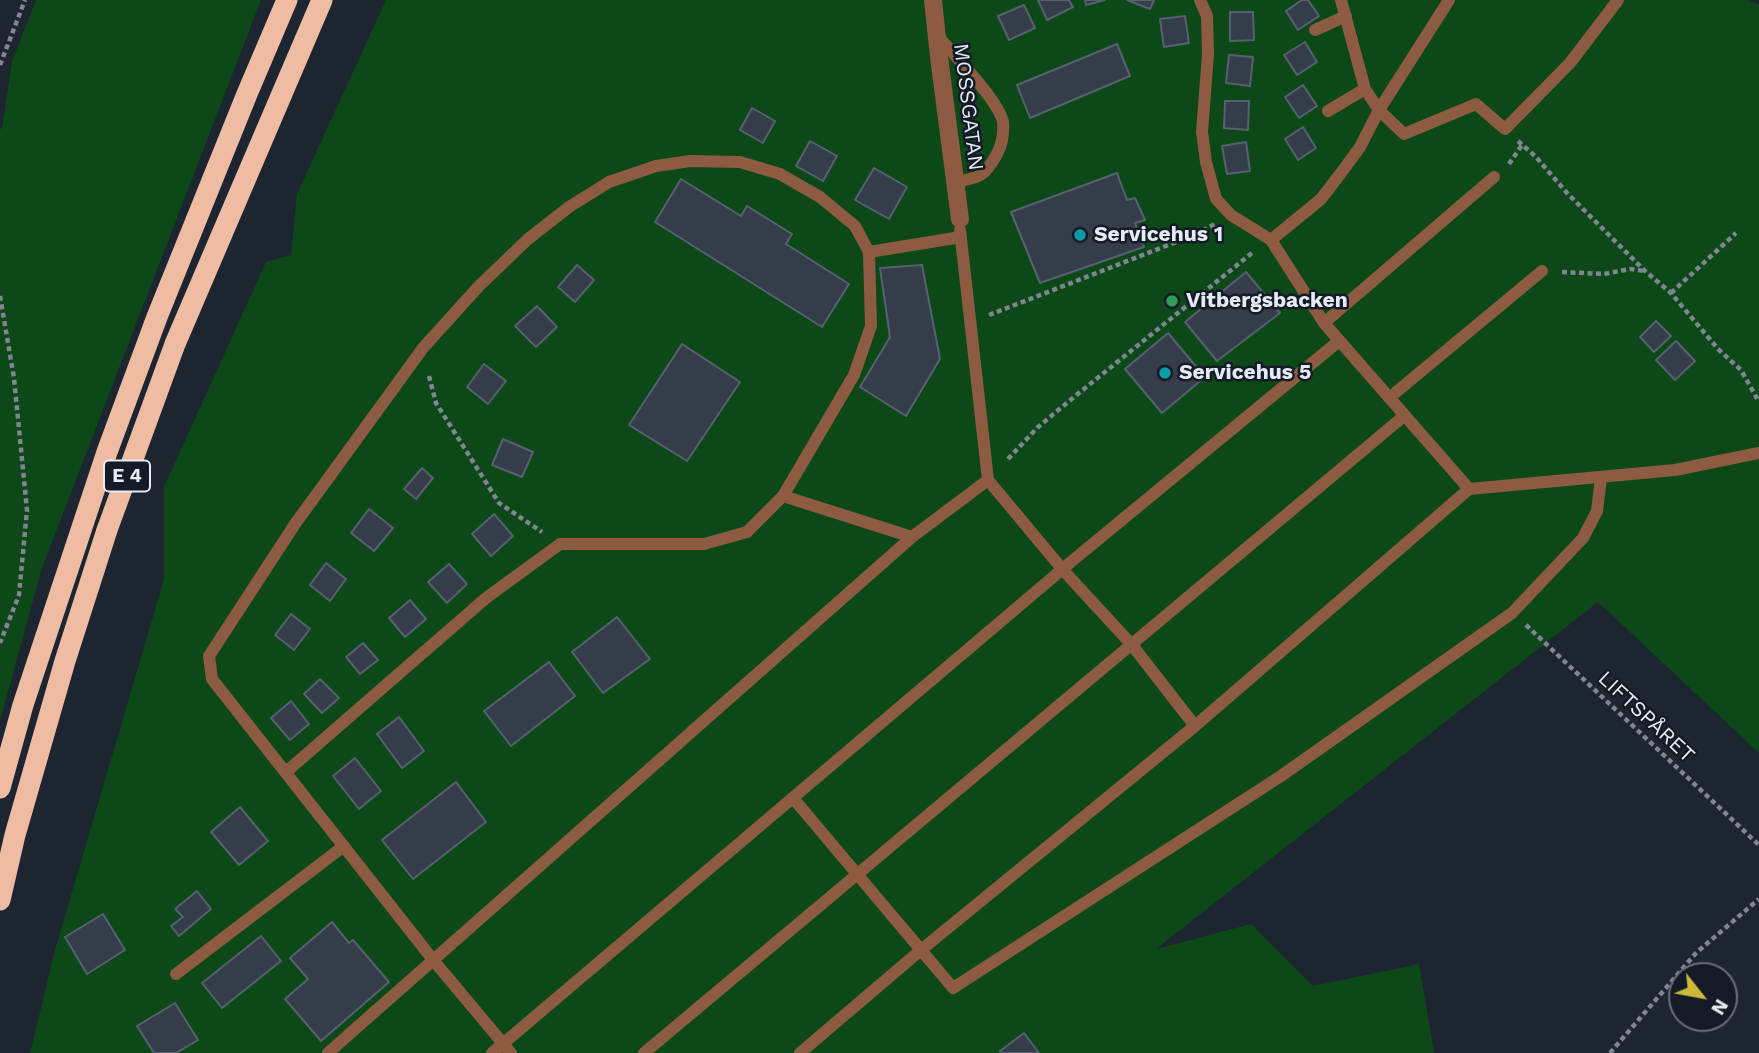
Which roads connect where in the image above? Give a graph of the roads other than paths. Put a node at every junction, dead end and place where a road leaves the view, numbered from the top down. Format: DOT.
graph roads {
  1 [pos="287,0"];
  2 [pos="322,0"];
  3 [pos="933,0"];
  4 [pos="1200,0"];
  5 [pos="1341,0"];
  6 [pos="1449,0"];
  7 [pos="1618,0"];
  8 [pos="1346,16"];
  9 [pos="1315,30"];
  10 [pos="936,34"];
  11 [pos="1365,89"];
  12 [pos="1379,110"];
  13 [pos="1328,111"];
  14 [pos="1494,177"];
  15 [pos="955,182"];
  16 [pos="960,228"];
  17 [pos="1270,240"];
  18 [pos="869,252"];
  19 [pos="1542,271"];
  20 [pos="1324,323"];
  21 [pos="1339,341"];
  22 [pos="1389,398"];
  23 [pos="1404,416"];
  24 [pos="1759,453"];
  25 [pos="1601,478"];
  26 [pos="988,480"];
  27 [pos="1468,489"];
  28 [pos="783,496"];
  29 [pos="912,537"];
  30 [pos="1063,570"];
  31 [pos="1132,645"];
  32 [pos="1195,726"];
  33 [pos="286,772"];
  34 [pos="0,788"];
  35 [pos="793,798"];
  36 [pos="344,846"];
  37 [pos="857,874"];
  38 [pos="0,900"];
  39 [pos="921,950"];
  40 [pos="434,961"];
  41 [pos="176,974"];
  42 [pos="507,1048"];
  43 [pos="328,1053"];
  44 [pos="492,1053"];
  45 [pos="644,1053"];
  46 [pos="800,1053"];
  1 -- 34 [label="highway, E 4"];
  2 -- 38 [label="highway, E 4"];
  3 -- 10 [label="street, MOSSGATAN"];
  4 -- 17 [label="lane"];
  5 -- 8 [label="lane"];
  6 -- 12 [label="lane"];
  7 -- 12 [label="lane"];
  8 -- 9 [label="lane"];
  8 -- 11 [label="lane"];
  10 -- 15 [label="street, MOSSGATAN"];
  10 -- 15 [label="lane"];
  11 -- 12 [label="lane"];
  11 -- 13 [label="lane"];
  12 -- 17 [label="lane"];
  14 -- 20 [label="lane"];
  15 -- 16 [label="street, MOSSGATAN"];
  16 -- 18 [label="lane"];
  16 -- 26 [label="lane"];
  17 -- 20 [label="lane"];
  18 -- 28 [label="lane"];
  18 -- 33 [label="lane"];
  19 -- 22 [label="lane"];
  20 -- 21 [label="lane"];
  21 -- 22 [label="lane"];
  21 -- 30 [label="lane"];
  22 -- 23 [label="lane"];
  23 -- 27 [label="lane"];
  23 -- 31 [label="lane"];
  24 -- 25 [label="lane"];
  25 -- 27 [label="lane"];
  25 -- 39 [label="lane"];
  26 -- 29 [label="lane"];
  26 -- 30 [label="lane"];
  27 -- 32 [label="lane"];
  28 -- 29 [label="lane"];
  28 -- 33 [label="lane"];
  29 -- 40 [label="lane"];
  30 -- 31 [label="lane"];
  30 -- 35 [label="lane"];
  31 -- 32 [label="lane"];
  31 -- 37 [label="lane"];
  32 -- 39 [label="lane"];
  33 -- 36 [label="lane"];
  35 -- 37 [label="lane"];
  35 -- 42 [label="lane"];
  36 -- 40 [label="lane"];
  36 -- 41 [label="lane"];
  37 -- 39 [label="lane"];
  37 -- 45 [label="lane"];
  39 -- 46 [label="lane"];
  40 -- 42 [label="lane"];
  40 -- 43 [label="lane"];
  42 -- 44 [label="lane"];
}
